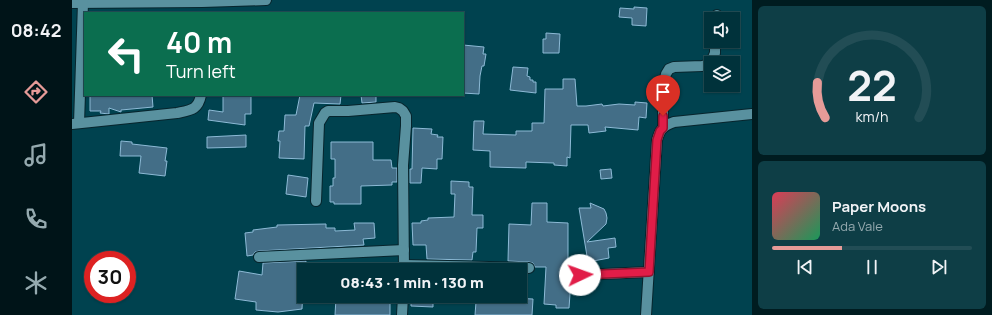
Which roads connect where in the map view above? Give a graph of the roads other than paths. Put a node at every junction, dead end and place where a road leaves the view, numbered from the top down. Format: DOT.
graph roads {
  1 [pos="266,0"];
  2 [pos="202,2"];
  3 [pos="83,3"];
  4 [pos="72,4"];
  5 [pos="202,12"];
  6 [pos="715,48"];
  7 [pos="201,96"];
  8 [pos="752,114"];
  9 [pos="76,124"];
  10 [pos="663,128"];
  11 [pos="316,201"];
  12 [pos="404,250"];
  13 [pos="259,257"];
  14 [pos="404,263"];
  15 [pos="649,272"];
  16 [pos="580,275"];
  17 [pos="403,303"];
  18 [pos="402,315"];
  19 [pos="646,315"];
  1 -- 2 [label="street"];
  2 -- 3 [label="street"];
  2 -- 5 [label="street"];
  3 -- 4 [label="street"];
  3 -- 9 [label="street"];
  6 -- 10 [label="street"];
  7 -- 9 [label="street"];
  8 -- 10 [label="street"];
  10 -- 15 [label="street"];
  11 -- 12 [label="street"];
  12 -- 13 [label="street"];
  12 -- 14 [label="street"];
  15 -- 16 [label="street"];
  15 -- 19 [label="street"];
  17 -- 18 [label="street"];
}
